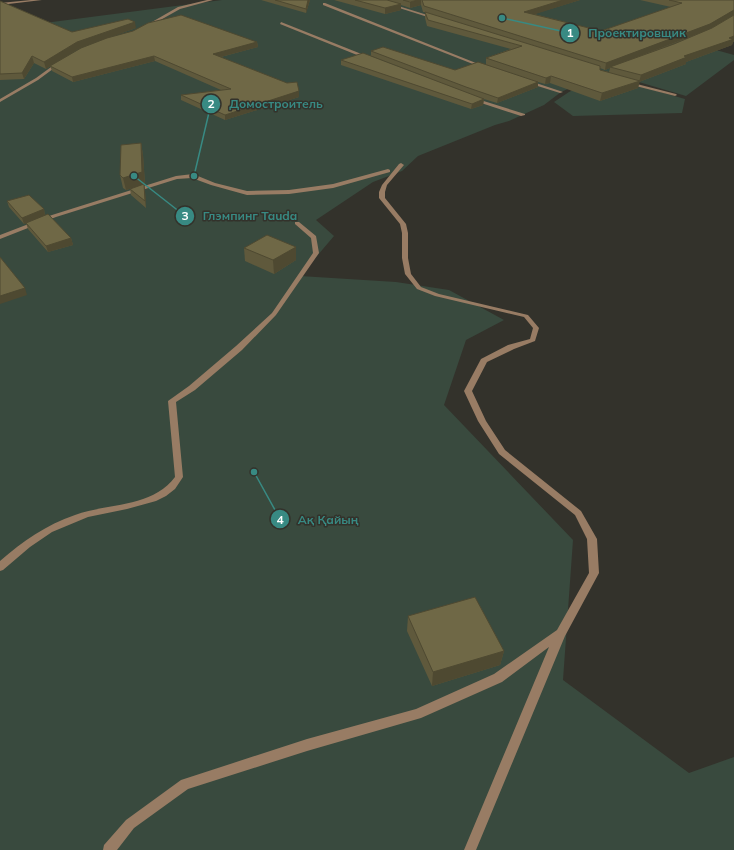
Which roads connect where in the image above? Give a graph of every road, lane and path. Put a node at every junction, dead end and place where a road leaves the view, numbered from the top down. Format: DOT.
graph roads {
  1 [pos="40,0"];
  2 [pos="211,0"];
  3 [pos="376,0"];
  4 [pos="0,4"];
  5 [pos="324,4"];
  6 [pos="442,20"];
  7 [pos="281,23"];
  8 [pos="144,27"];
  9 [pos="376,61"];
  10 [pos="60,62"];
  11 [pos="490,69"];
  12 [pos="526,80"];
  13 [pos="622,80"];
  14 [pos="561,92"];
  15 [pos="675,95"];
  16 [pos="471,98"];
  17 [pos="0,101"];
  18 [pos="523,115"];
  19 [pos="401,165"];
  20 [pos="388,171"];
  21 [pos="298,223"];
  22 [pos="0,237"];
  23 [pos="0,567"];
  24 [pos="560,634"];
  25 [pos="109,850"];
  26 [pos="470,850"];
  1 -- 4 [label="street"];
  2 -- 8 [label="street"];
  3 -- 6 [label="street"];
  5 -- 11 [label="street"];
  7 -- 9 [label="street"];
  10 -- 17 [label="street"];
  12 -- 14 [label="street"];
  13 -- 15 [label="street"];
  16 -- 18 [label="street"];
  19 -- 24 [label="street"];
  20 -- 22 [label="street"];
  21 -- 23 [label="street"];
  24 -- 25 [label="street"];
  24 -- 26 [label="street"];
}
